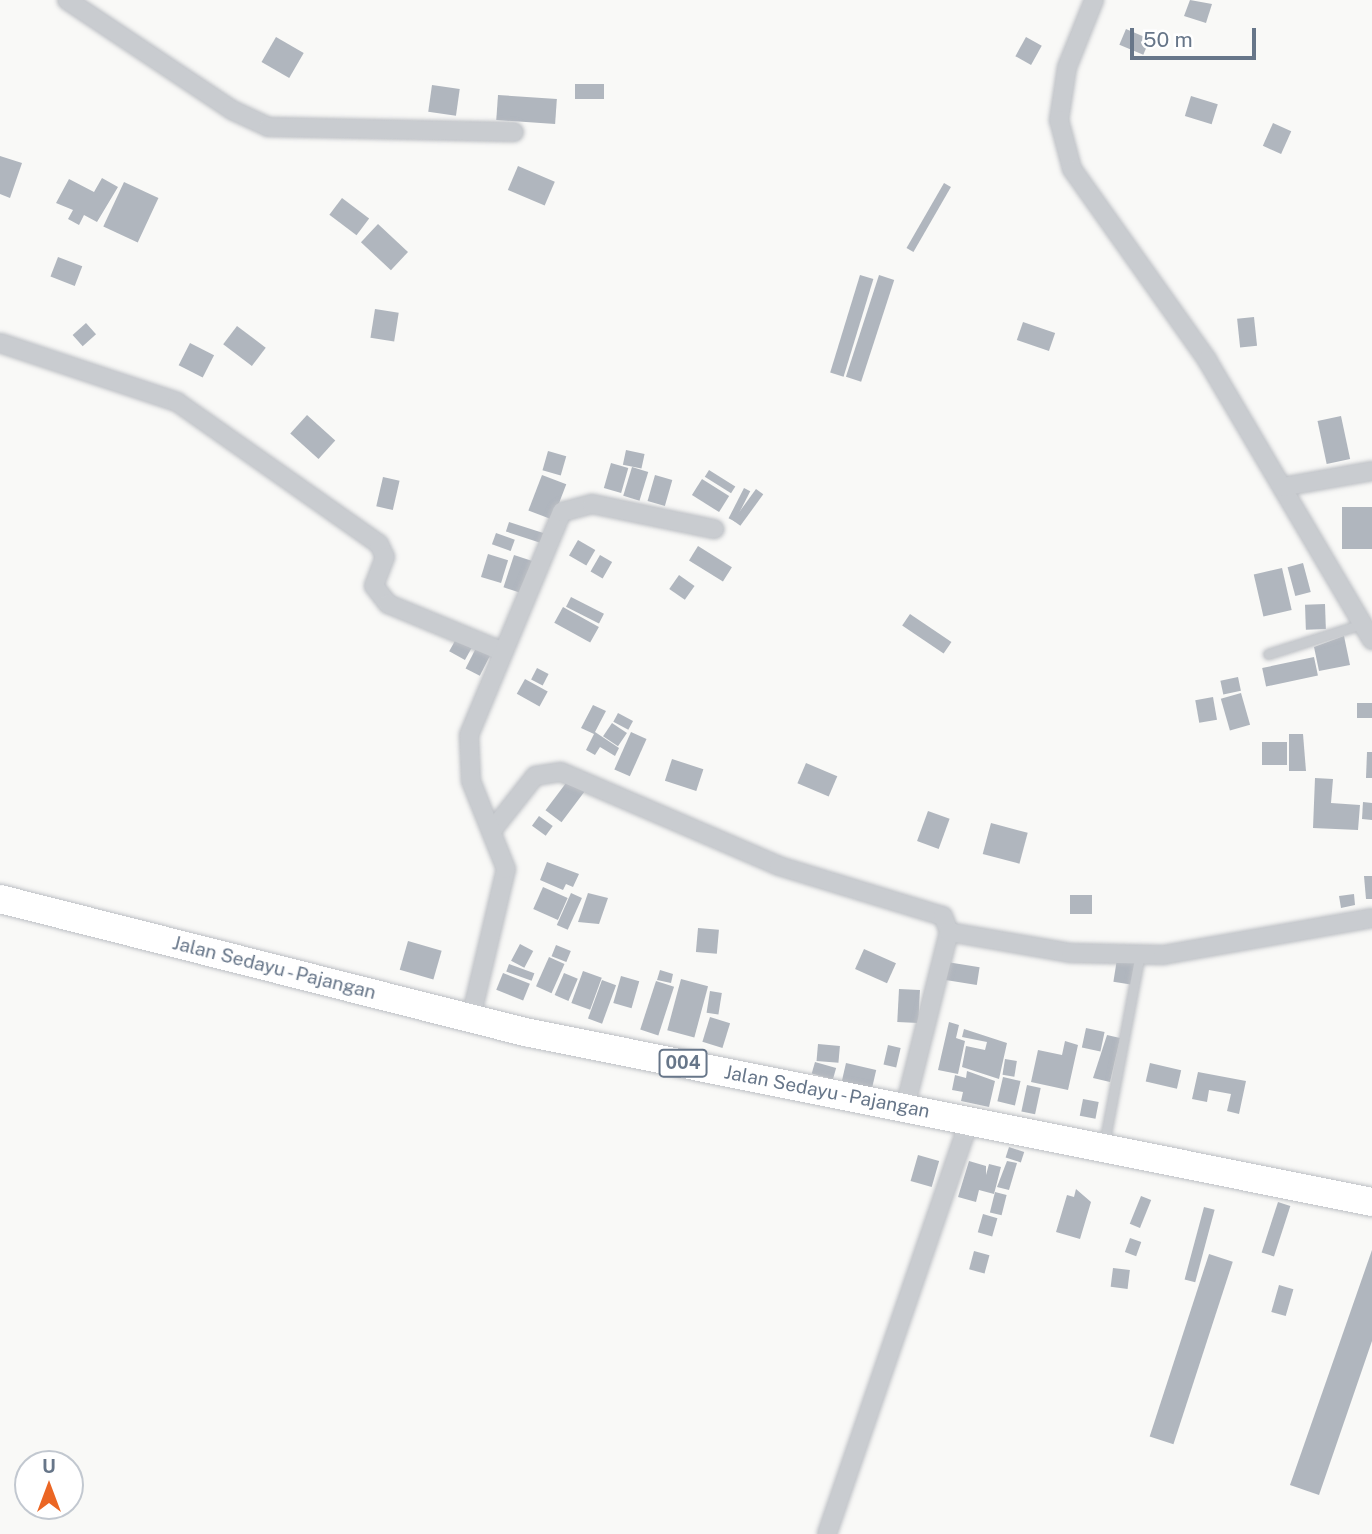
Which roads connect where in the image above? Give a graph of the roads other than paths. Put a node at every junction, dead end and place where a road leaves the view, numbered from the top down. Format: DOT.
graph roads {
  1 [pos="67,0"];
  2 [pos="1094,0"];
  3 [pos="514,132"];
  4 [pos="0,344"];
  5 [pos="1372,471"];
  6 [pos="1282,487"];
  7 [pos="713,529"];
  8 [pos="1362,624"];
  9 [pos="1372,640"];
  10 [pos="499,650"];
  11 [pos="1268,654"];
  12 [pos="494,828"];
  13 [pos="0,899"];
  14 [pos="1372,918"];
  15 [pos="949,932"];
  16 [pos="1140,954"];
  17 [pos="471,1017"];
  18 [pos="905,1107"];
  19 [pos="969,1121"];
  20 [pos="1103,1149"];
  21 [pos="1372,1202"];
  22 [pos="827,1534"];
  1 -- 3 [label="street"];
  2 -- 6 [label="street"];
  4 -- 10 [label="street"];
  5 -- 6 [label="street"];
  6 -- 8 [label="street"];
  7 -- 10 [label="street"];
  8 -- 9 [label="street"];
  8 -- 11 [label="lane"];
  10 -- 12 [label="street"];
  12 -- 15 [label="street"];
  12 -- 17 [label="street"];
  13 -- 17 [label="main road, Jalan Sedayu - Pajangan / 004"];
  14 -- 16 [label="street"];
  15 -- 16 [label="street"];
  15 -- 18 [label="street"];
  16 -- 20 [label="lane"];
  17 -- 18 [label="main road, Jalan Sedayu - Pajangan / 004"];
  18 -- 19 [label="main road, Jalan Sedayu - Pajangan / 004"];
  19 -- 20 [label="main road, Jalan Sedayu - Pajangan / 004"];
  19 -- 22 [label="street"];
  20 -- 21 [label="main road, Jalan Sedayu - Pajangan / 004"];
}
